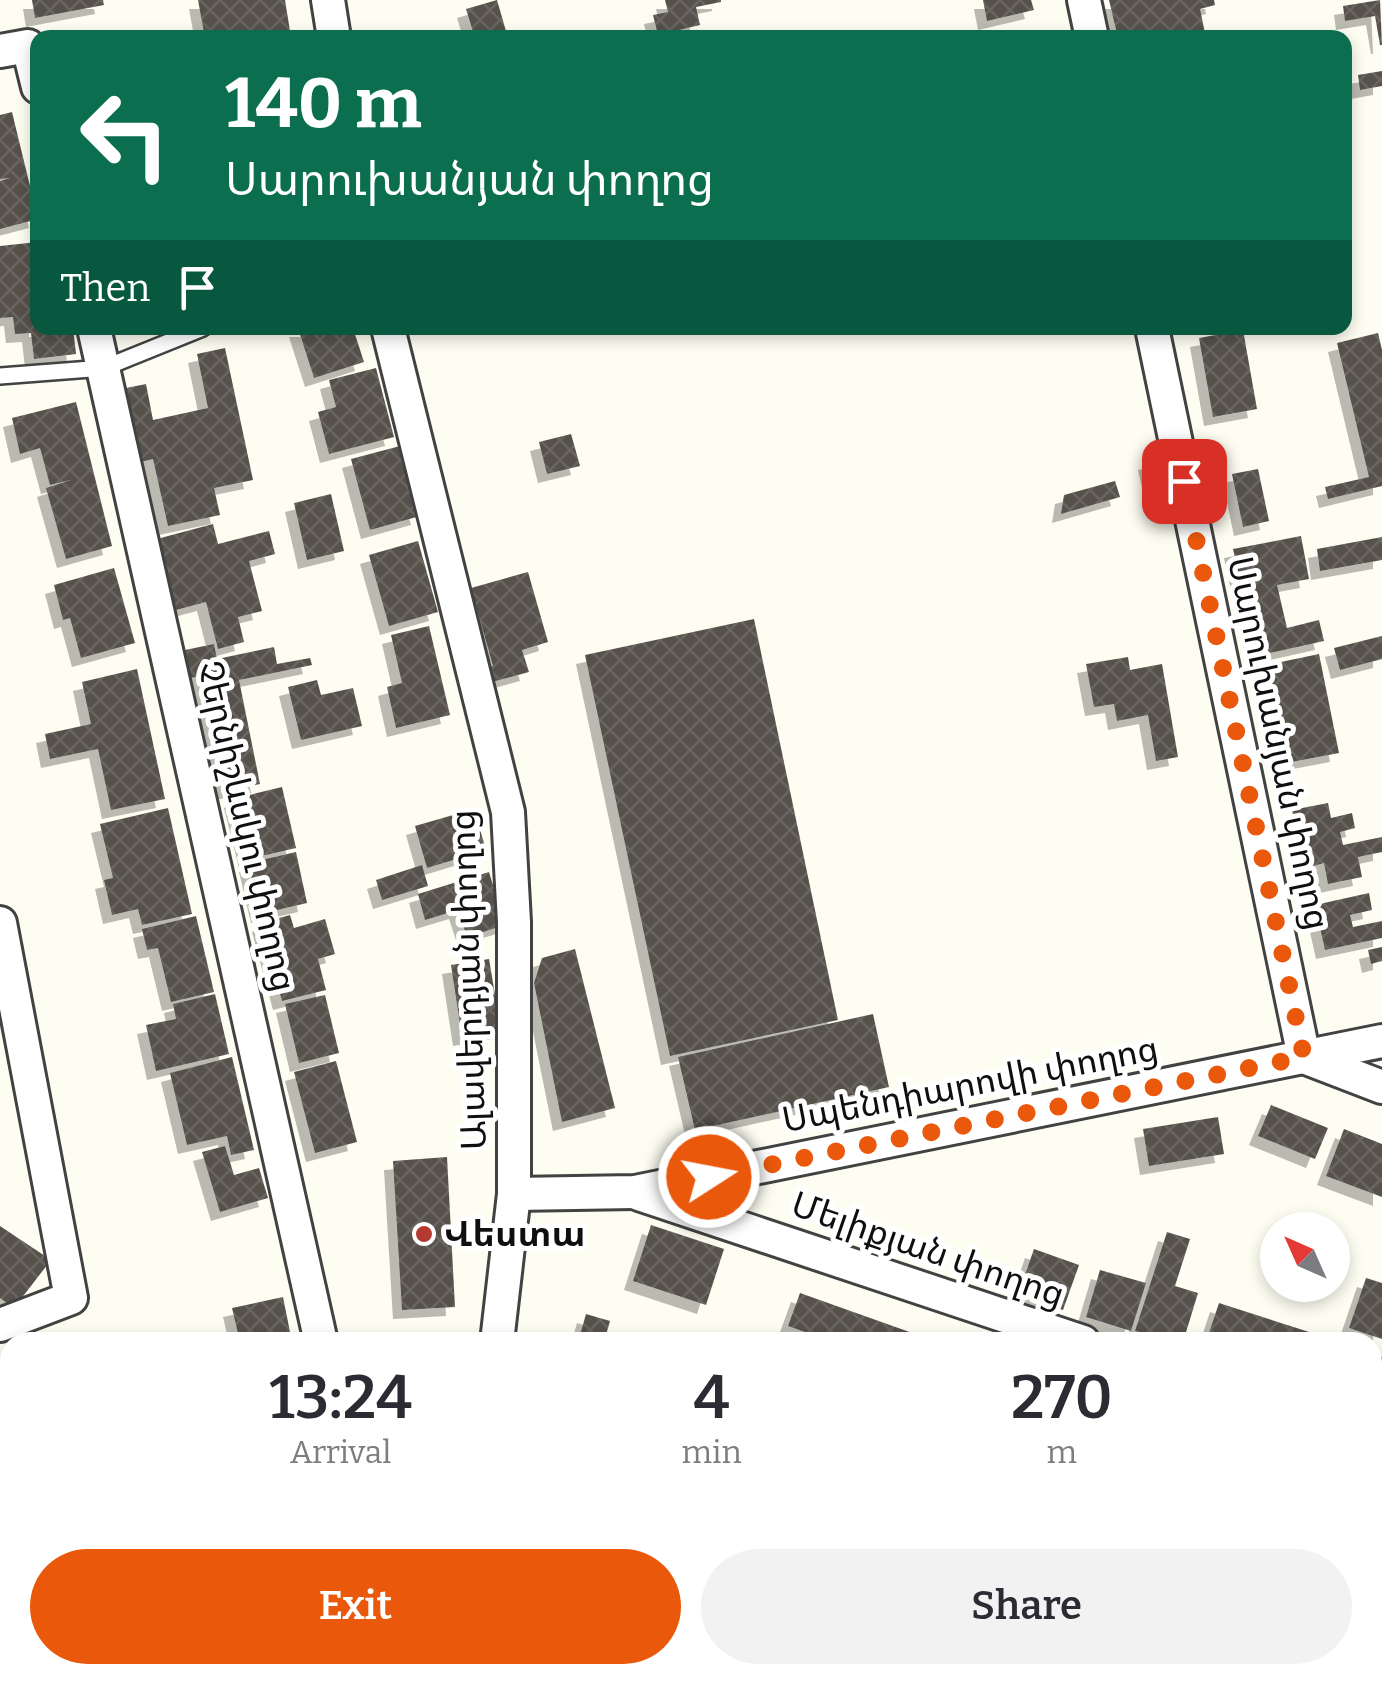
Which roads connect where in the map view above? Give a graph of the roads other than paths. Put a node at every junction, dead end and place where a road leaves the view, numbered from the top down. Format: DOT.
graph roads {
  1 [pos="328,0"];
  2 [pos="1084,0"];
  3 [pos="333,30"];
  4 [pos="1090,30"];
  5 [pos="0,52"];
  6 [pos="30,54"];
  7 [pos="96,335"];
  8 [pos="186,335"];
  9 [pos="390,335"];
  10 [pos="1153,335"];
  11 [pos="104,368"];
  12 [pos="0,376"];
  13 [pos="0,923"];
  14 [pos="4,966"];
  15 [pos="1382,1041"];
  16 [pos="1304,1057"];
  17 [pos="1382,1087"];
  18 [pos="635,1192"];
  19 [pos="514,1194"];
  20 [pos="0,1325"];
  21 [pos="319,1332"];
  22 [pos="498,1332"];
  23 [pos="1053,1332"];
  1 -- 3 [label="street"];
  2 -- 4 [label="street"];
  5 -- 6 [label="street"];
  7 -- 11 [label="street, Չերնիշևսկու փողոց"];
  8 -- 11 [label="lane"];
  9 -- 19 [label="street, Ալավերդյան փողոց"];
  10 -- 16 [label="street, Սարուխանյան փողոց"];
  11 -- 12 [label="lane"];
  11 -- 21 [label="street, Չերնիշևսկու փողոց"];
  13 -- 14 [label="street"];
  14 -- 20 [label="street"];
  15 -- 16 [label="street, Սպենդիարովի փողոց"];
  16 -- 17 [label="street"];
  16 -- 18 [label="street, Սպենդիարովի փողոց"];
  18 -- 19 [label="street, Սպենդիարովի փողոց"];
  18 -- 23 [label="street, Մելիքյան փողոց"];
  19 -- 22 [label="street, Ալավերդյան փողոց"];
}
